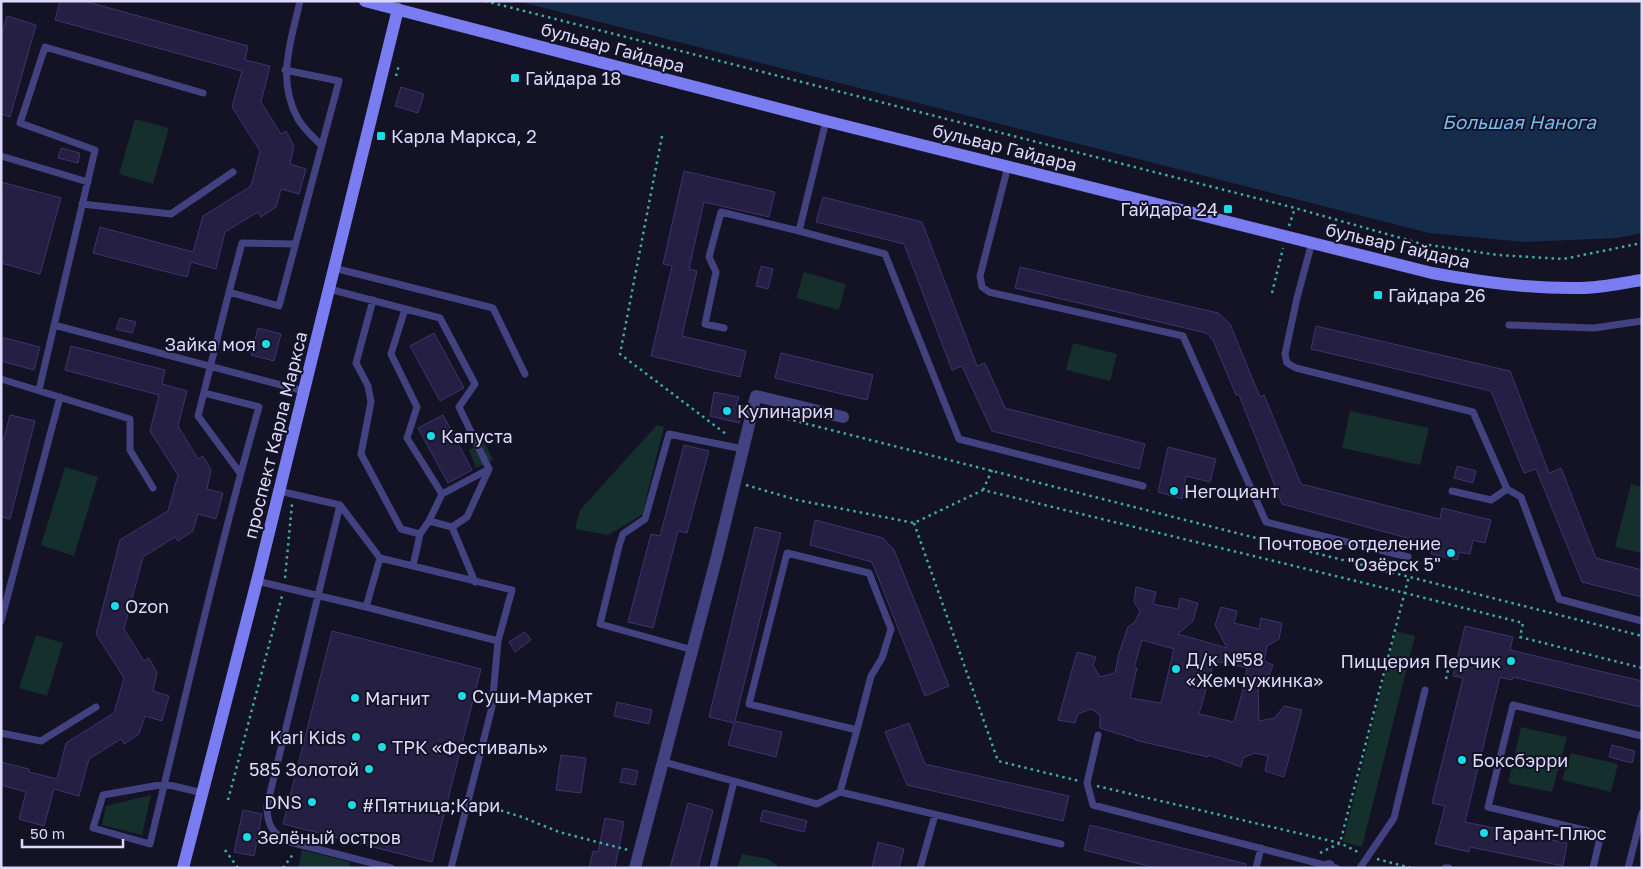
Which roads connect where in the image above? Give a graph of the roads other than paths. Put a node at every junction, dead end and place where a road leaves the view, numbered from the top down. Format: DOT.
graph roads {
  1 [pos="300,1"];
  2 [pos="366,1"];
  3 [pos="398,9"];
  4 [pos="285,70"];
  5 [pos="203,93"];
  6 [pos="826,121"];
  7 [pos="320,145"];
  8 [pos="1,156"];
  9 [pos="1008,166"];
  10 [pos="233,172"];
  11 [pos="88,182"];
  12 [pos="82,204"];
  13 [pos="799,230"];
  14 [pos="1312,242"];
  15 [pos="295,244"];
  16 [pos="334,268"];
  17 [pos="1642,280"];
  18 [pos="329,289"];
  19 [pos="229,292"];
  20 [pos="373,300"];
  21 [pos="405,309"];
  22 [pos="1642,321"];
  23 [pos="54,325"];
  24 [pos="1509,325"];
  25 [pos="724,328"];
  26 [pos="210,366"];
  27 [pos="525,374"];
  28 [pos="1,379"];
  29 [pos="39,390"];
  30 [pos="304,391"];
  31 [pos="204,392"];
  32 [pos="60,397"];
  33 [pos="843,418"];
  34 [pos="743,448"];
  35 [pos="489,469"];
  36 [pos="240,473"];
  37 [pos="1143,486"];
  38 [pos="152,488"];
  39 [pos="1507,489"];
  40 [pos="279,491"];
  41 [pos="1452,491"];
  42 [pos="442,494"];
  43 [pos="340,505"];
  44 [pos="429,521"];
  45 [pos="452,527"];
  46 [pos="420,534"];
  47 [pos="1408,557"];
  48 [pos="380,558"];
  49 [pos="412,566"];
  50 [pos="257,581"];
  51 [pos="475,582"];
  52 [pos="318,596"];
  53 [pos="366,607"];
  54 [pos="1,621"];
  55 [pos="1642,621"];
  56 [pos="498,641"];
  57 [pos="693,650"];
  58 [pos="1425,690"];
  59 [pos="96,706"];
  60 [pos="857,730"];
  61 [pos="1,733"];
  62 [pos="1098,735"];
  63 [pos="1642,736"];
  64 [pos="664,762"];
  65 [pos="734,781"];
  66 [pos="165,784"];
  67 [pos="840,792"];
  68 [pos="203,793"];
  69 [pos="1642,813"];
  70 [pos="935,815"];
  71 [pos="1638,843"];
  72 [pos="1061,844"];
  73 [pos="1261,848"];
  74 [pos="1331,867"];
  75 [pos="183,868"];
  76 [pos="391,868"];
  77 [pos="451,868"];
  78 [pos="635,868"];
  79 [pos="713,868"];
  80 [pos="920,868"];
  81 [pos="1256,868"];
  82 [pos="1360,868"];
  83 [pos="1445,868"];
  84 [pos="1449,868"];
  85 [pos="1593,868"];
  86 [pos="1628,868"];
  1 -- 4 [label="lane"];
  2 -- 3 [label="street, бульвар Гайдара"];
  3 -- 6 [label="street, бульвар Гайдара"];
  3 -- 16 [label="street, проспект Карла Маркса"];
  4 -- 7 [label="lane"];
  4 -- 7 [label="lane"];
  5 -- 11 [label="lane"];
  6 -- 9 [label="street, бульвар Гайдара"];
  6 -- 13 [label="lane"];
  7 -- 15 [label="lane"];
  8 -- 11 [label="lane"];
  9 -- 14 [label="street, бульвар Гайдара"];
  9 -- 47 [label="lane"];
  10 -- 12 [label="lane"];
  11 -- 12 [label="lane"];
  12 -- 23 [label="lane"];
  13 -- 25 [label="lane"];
  13 -- 37 [label="lane"];
  14 -- 17 [label="street, бульвар Гайдара"];
  14 -- 39 [label="lane"];
  15 -- 19 [label="lane"];
  15 -- 19 [label="lane"];
  16 -- 18 [label="street, проспект Карла Маркса"];
  16 -- 27 [label="lane"];
  18 -- 20 [label="lane"];
  18 -- 30 [label="street, проспект Карла Маркса"];
  19 -- 26 [label="lane"];
  20 -- 21 [label="lane"];
  20 -- 46 [label="lane"];
  21 -- 35 [label="lane"];
  21 -- 42 [label="lane"];
  22 -- 24 [label="lane"];
  23 -- 26 [label="lane"];
  23 -- 29 [label="lane"];
  26 -- 30 [label="lane"];
  26 -- 31 [label="lane"];
  28 -- 29 [label="lane"];
  29 -- 32 [label="lane"];
  30 -- 40 [label="street, проспект Карла Маркса"];
  31 -- 36 [label="lane"];
  31 -- 36 [label="lane"];
  32 -- 38 [label="lane"];
  32 -- 54 [label="lane"];
  33 -- 34 [label="street"];
  34 -- 57 [label="street"];
  34 -- 57 [label="lane"];
  35 -- 42 [label="lane"];
  35 -- 45 [label="lane"];
  36 -- 66 [label="lane"];
  39 -- 41 [label="lane"];
  39 -- 55 [label="lane"];
  40 -- 43 [label="lane"];
  40 -- 50 [label="street, проспект Карла Маркса"];
  42 -- 44 [label="lane"];
  43 -- 48 [label="lane"];
  43 -- 52 [label="lane"];
  44 -- 45 [label="lane"];
  44 -- 46 [label="lane"];
  45 -- 51 [label="lane"];
  46 -- 49 [label="lane"];
  48 -- 49 [label="lane"];
  48 -- 53 [label="lane"];
  49 -- 51 [label="lane"];
  50 -- 52 [label="lane"];
  50 -- 68 [label="street, проспект Карла Маркса"];
  51 -- 56 [label="lane"];
  52 -- 53 [label="lane"];
  52 -- 76 [label="lane"];
  53 -- 56 [label="lane"];
  56 -- 77 [label="lane"];
  57 -- 64 [label="street"];
  58 -- 82 [label="lane"];
  59 -- 61 [label="lane"];
  60 -- 60 [label="lane"];
  60 -- 67 [label="lane"];
  62 -- 73 [label="lane"];
  63 -- 85 [label="lane"];
  64 -- 65 [label="lane"];
  64 -- 78 [label="street"];
  65 -- 67 [label="lane"];
  65 -- 79 [label="lane"];
  66 -- 66 [label="lane"];
  66 -- 68 [label="lane"];
  67 -- 70 [label="lane"];
  68 -- 75 [label="street, проспект Карла Маркса"];
  69 -- 71 [label="lane"];
  70 -- 72 [label="lane"];
  70 -- 80 [label="lane"];
  71 -- 86 [label="lane"];
  73 -- 74 [label="lane"];
  73 -- 81 [label="lane"];
  83 -- 84 [label="lane"];
}
